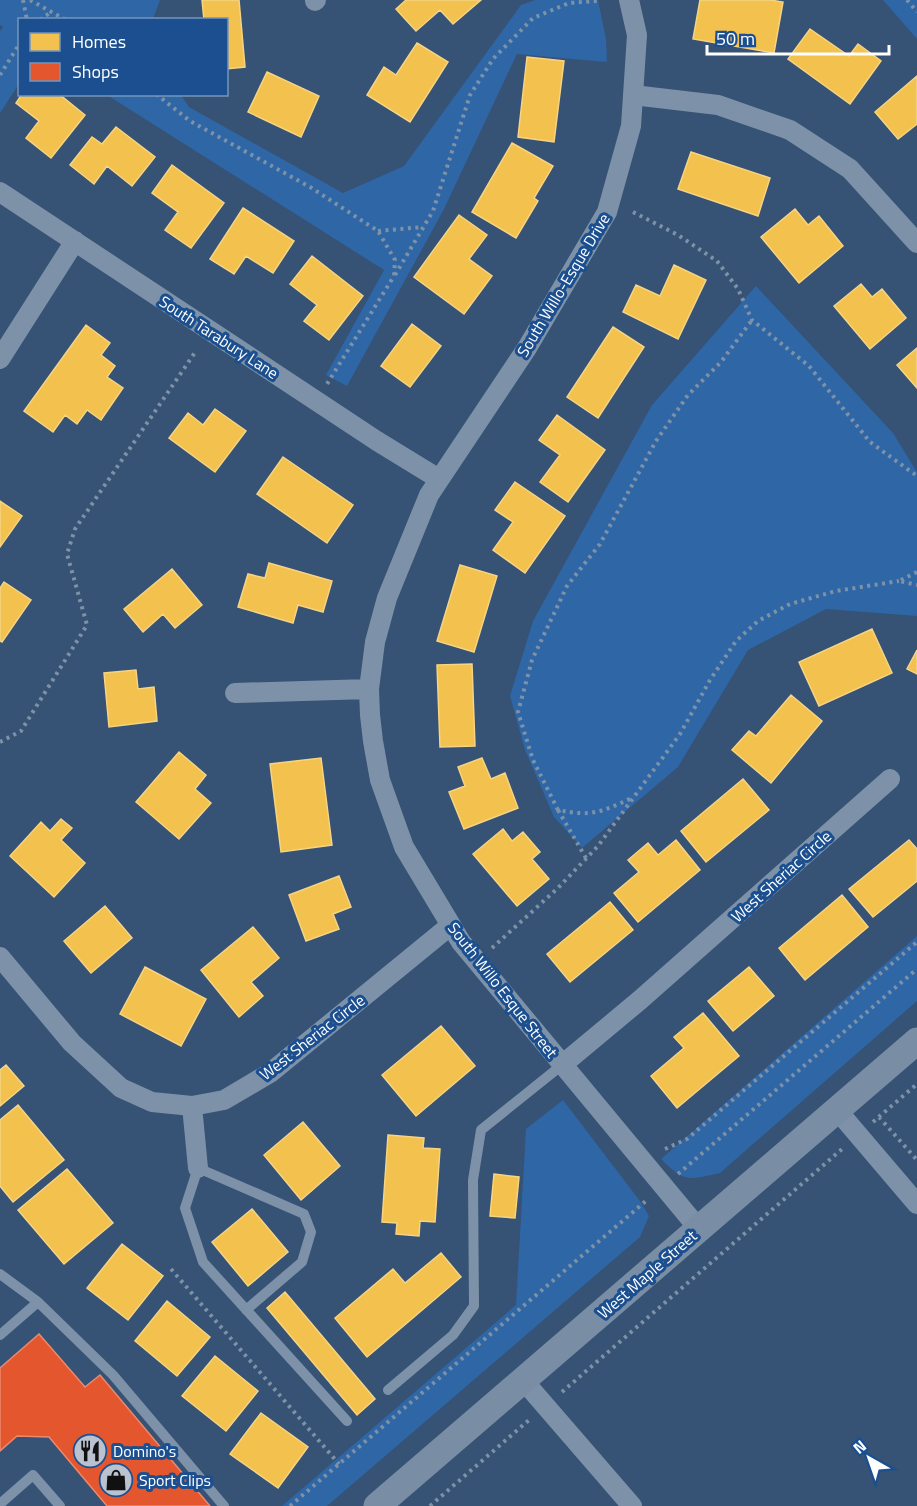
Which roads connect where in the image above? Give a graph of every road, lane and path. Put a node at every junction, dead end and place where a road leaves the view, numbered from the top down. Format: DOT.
graph roads {
  1 [pos="23,0"];
  2 [pos="30,0"];
  3 [pos="629,0"];
  4 [pos="907,0"];
  5 [pos="598,1"];
  6 [pos="51,12"];
  7 [pos="917,12"];
  8 [pos="27,18"];
  9 [pos="43,18"];
  10 [pos="62,18"];
  11 [pos="18,46"];
  12 [pos="0,75"];
  13 [pos="633,95"];
  14 [pos="159,96"];
  15 [pos="0,192"];
  16 [pos="633,212"];
  17 [pos="424,227"];
  18 [pos="378,231"];
  19 [pos="75,242"];
  20 [pos="917,243"];
  21 [pos="394,276"];
  22 [pos="752,320"];
  23 [pos="196,351"];
  24 [pos="0,359"];
  25 [pos="327,385"];
  26 [pos="917,476"];
  27 [pos="439,479"];
  28 [pos="917,572"];
  29 [pos="899,581"];
  30 [pos="917,585"];
  31 [pos="369,689"];
  32 [pos="235,693"];
  33 [pos="0,742"];
  34 [pos="890,779"];
  35 [pos="633,797"];
  36 [pos="558,810"];
  37 [pos="586,858"];
  38 [pos="451,925"];
  39 [pos="917,942"];
  40 [pos="492,948"];
  41 [pos="0,957"];
  42 [pos="917,969"];
  43 [pos="917,1041"];
  44 [pos="562,1065"];
  45 [pos="917,1084"];
  46 [pos="192,1106"];
  47 [pos="837,1110"];
  48 [pos="879,1117"];
  49 [pos="858,1135"];
  50 [pos="665,1149"];
  51 [pos="917,1160"];
  52 [pos="198,1168"];
  53 [pos="663,1186"];
  54 [pos="917,1204"];
  55 [pos="699,1229"];
  56 [pos="171,1269"];
  57 [pos="0,1274"];
  58 [pos="38,1302"];
  59 [pos="246,1310"];
  60 [pos="0,1335"];
  61 [pos="523,1380"];
  62 [pos="388,1390"];
  63 [pos="545,1406"];
  64 [pos="347,1421"];
  65 [pos="339,1464"];
  66 [pos="0,1504"];
  67 [pos="224,1505"];
  68 [pos="60,1506"];
  69 [pos="290,1506"];
  70 [pos="376,1506"];
  71 [pos="430,1506"];
  72 [pos="632,1506"];
  1 -- 8 [label="path"];
  2 -- 6 [label="path"];
  3 -- 13 [label="street, South Willo-Esque Drive"];
  4 -- 7 [label="path"];
  5 -- 17 [label="path"];
  6 -- 9 [label="path"];
  6 -- 10 [label="path"];
  11 -- 12 [label="path"];
  13 -- 20 [label="street"];
  13 -- 27 [label="street, South Willo-Esque Drive"];
  14 -- 18 [label="path"];
  15 -- 19 [label="street, South Tarabury Lane"];
  16 -- 22 [label="path"];
  17 -- 18 [label="path"];
  17 -- 21 [label="path"];
  18 -- 21 [label="path"];
  19 -- 24 [label="street"];
  19 -- 27 [label="street, South Tarabury Lane"];
  21 -- 25 [label="path"];
  22 -- 26 [label="path"];
  22 -- 36 [label="path"];
  23 -- 33 [label="path"];
  27 -- 31 [label="street, South Willo Esque Street"];
  28 -- 29 [label="path"];
  29 -- 30 [label="path"];
  29 -- 35 [label="path"];
  31 -- 32 [label="street"];
  31 -- 38 [label="street, South Willo Esque Street"];
  34 -- 44 [label="street, West Sheriac Circle"];
  35 -- 36 [label="path"];
  35 -- 37 [label="path"];
  36 -- 37 [label="path"];
  37 -- 40 [label="path"];
  38 -- 44 [label="street, South Willo Esque Street"];
  38 -- 46 [label="street, West Sheriac Circle"];
  39 -- 50 [label="path"];
  41 -- 46 [label="street, West Sheriac Circle"];
  42 -- 53 [label="path"];
  43 -- 47 [label="main road, West Maple Street"];
  44 -- 53 [label="street, South Willo Esque Street"];
  44 -- 62 [label="lane"];
  45 -- 48 [label="path"];
  46 -- 52 [label="street"];
  47 -- 49 [label="street"];
  47 -- 55 [label="main road, West Maple Street"];
  48 -- 49 [label="path"];
  48 -- 51 [label="path"];
  49 -- 54 [label="street"];
  49 -- 63 [label="path"];
  52 -- 59 [label="lane"];
  52 -- 59 [label="lane"];
  53 -- 55 [label="street, South Willo Esque Street"];
  53 -- 65 [label="path"];
  55 -- 61 [label="main road, West Maple Street"];
  56 -- 65 [label="path"];
  57 -- 58 [label="lane"];
  58 -- 60 [label="lane"];
  58 -- 67 [label="lane"];
  59 -- 64 [label="lane"];
  61 -- 63 [label="street"];
  61 -- 70 [label="main road, West Maple Street"];
  63 -- 71 [label="path"];
  63 -- 72 [label="street"];
  65 -- 69 [label="path"];
  66 -- 68 [label="lane"];
}
